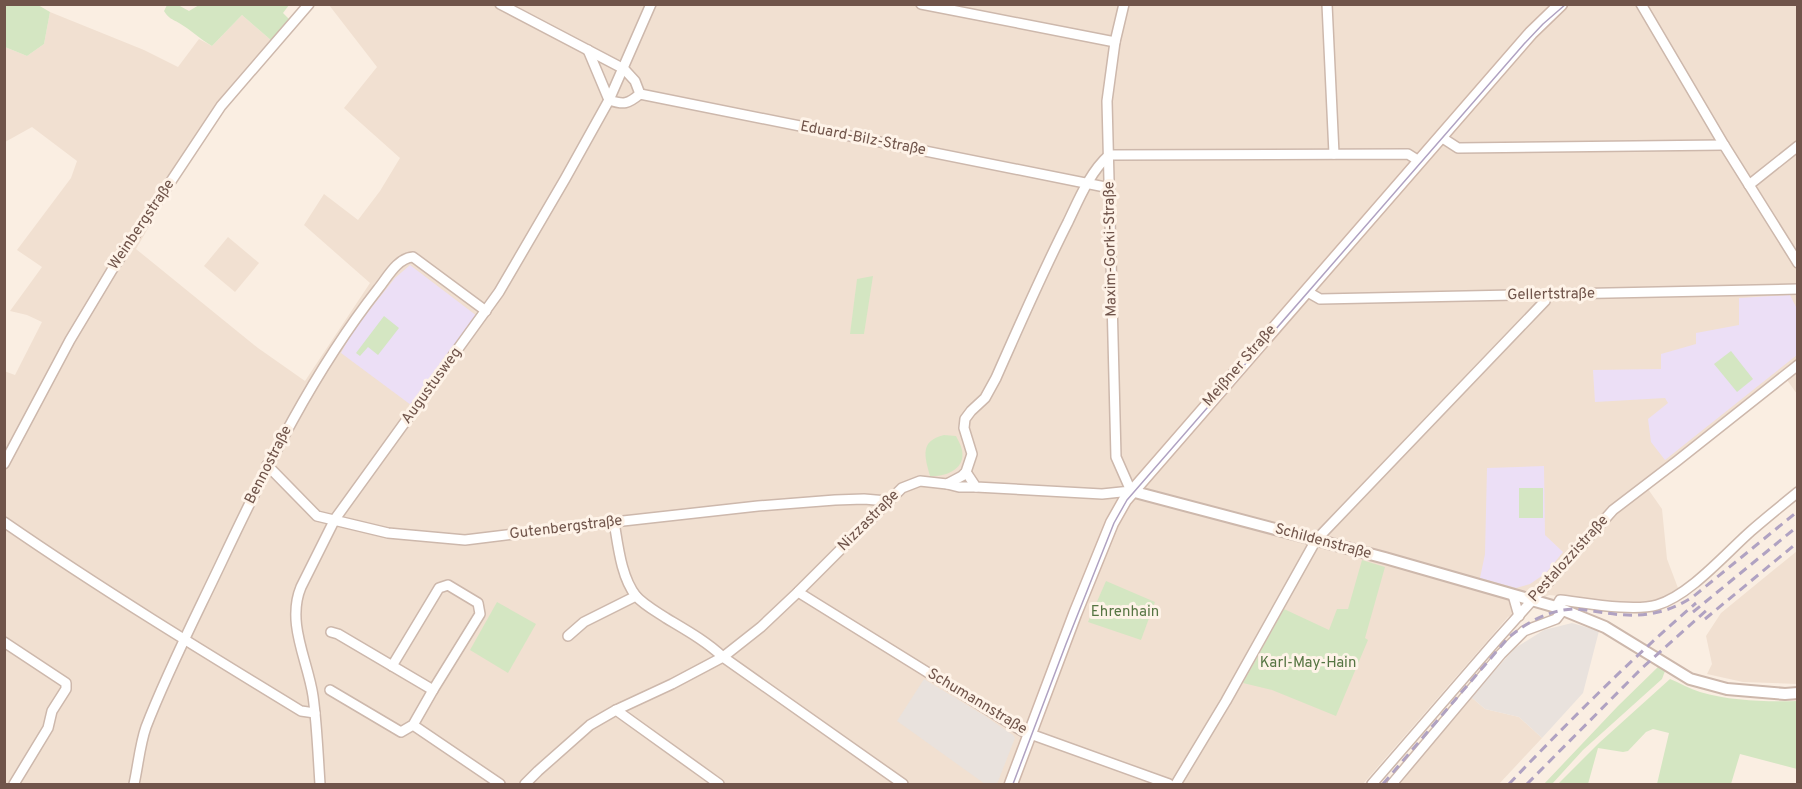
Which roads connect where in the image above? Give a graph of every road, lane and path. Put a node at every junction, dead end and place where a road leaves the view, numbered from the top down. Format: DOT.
graph roads {
  1 [pos="309,4"];
  2 [pos="500,4"];
  3 [pos="651,4"];
  4 [pos="921,4"];
  5 [pos="1124,4"];
  6 [pos="1327,4"];
  7 [pos="1562,4"];
  8 [pos="1641,4"];
  9 [pos="1115,42"];
  10 [pos="588,50"];
  11 [pos="624,69"];
  12 [pos="640,93"];
  13 [pos="609,100"];
  14 [pos="1441,137"];
  15 [pos="1724,145"];
  16 [pos="1797,146"];
  17 [pos="1334,153"];
  18 [pos="1108,154"];
  19 [pos="1419,161"];
  20 [pos="1087,184"];
  21 [pos="1749,185"];
  22 [pos="1110,188"];
  23 [pos="1797,263"];
  24 [pos="1797,289"];
  25 [pos="1306,291"];
  26 [pos="1547,295"];
  27 [pos="486,311"];
  28 [pos="1797,365"];
  29 [pos="4,464"];
  30 [pos="267,465"];
  31 [pos="966,472"];
  32 [pos="947,484"];
  33 [pos="976,487"];
  34 [pos="1131,491"];
  35 [pos="1797,492"];
  36 [pos="887,501"];
  37 [pos="335,519"];
  38 [pos="4,522"];
  39 [pos="614,522"];
  40 [pos="1316,540"];
  41 [pos="798,592"];
  42 [pos="1513,595"];
  43 [pos="636,596"];
  44 [pos="1532,601"];
  45 [pos="1559,609"];
  46 [pos="1519,616"];
  47 [pos="331,632"];
  48 [pos="568,636"];
  49 [pos="184,640"];
  50 [pos="4,642"];
  51 [pos="723,657"];
  52 [pos="392,666"];
  53 [pos="330,690"];
  54 [pos="433,690"];
  55 [pos="1797,693"];
  56 [pos="616,710"];
  57 [pos="315,713"];
  58 [pos="413,724"];
  59 [pos="1030,734"];
  60 [pos="4,779"];
  61 [pos="13,784"];
  62 [pos="134,784"];
  63 [pos="320,784"];
  64 [pos="500,784"];
  65 [pos="525,784"];
  66 [pos="719,784"];
  67 [pos="903,784"];
  68 [pos="1011,784"];
  69 [pos="1169,784"];
  70 [pos="1176,784"];
  71 [pos="1372,784"];
  72 [pos="1392,784"];
  1 -- 29 [label="street, Weinbergstraße"];
  2 -- 10 [label="street"];
  3 -- 11 [label="street, Augustusweg"];
  4 -- 9 [label="street"];
  5 -- 9 [label="street, Maxim-Gorki-Straße"];
  6 -- 17 [label="street"];
  7 -- 14 [label="main road, Meißner Straße"];
  8 -- 15 [label="street"];
  9 -- 18 [label="street, Maxim-Gorki-Straße"];
  10 -- 11 [label="street"];
  10 -- 13 [label="street"];
  11 -- 12 [label="street"];
  11 -- 13 [label="street, Augustusweg"];
  12 -- 13 [label="street"];
  12 -- 20 [label="street, Eduard-Bilz-Straße"];
  13 -- 27 [label="street, Augustusweg"];
  14 -- 15 [label="street"];
  14 -- 19 [label="main road, Meißner Straße"];
  15 -- 21 [label="street"];
  16 -- 21 [label="street"];
  17 -- 18 [label="street"];
  17 -- 19 [label="street"];
  18 -- 20 [label="street"];
  18 -- 22 [label="street, Maxim-Gorki-Straße"];
  19 -- 25 [label="main road, Meißner Straße"];
  20 -- 22 [label="street, Eduard-Bilz-Straße"];
  20 -- 31 [label="street"];
  21 -- 23 [label="street"];
  22 -- 34 [label="street, Maxim-Gorki-Straße"];
  24 -- 26 [label="street, Gellertstraße"];
  25 -- 26 [label="street, Gellertstraße"];
  25 -- 34 [label="main road, Meißner Straße"];
  26 -- 40 [label="street"];
  27 -- 30 [label="street, Bennostraße"];
  27 -- 37 [label="street, Augustusweg"];
  28 -- 44 [label="street, Pestalozzistraße"];
  30 -- 37 [label="street, Gutenbergstraße"];
  30 -- 49 [label="street, Bennostraße"];
  31 -- 32 [label="street"];
  31 -- 33 [label="street"];
  32 -- 33 [label="street"];
  32 -- 36 [label="street, Nizzastraße"];
  33 -- 34 [label="street"];
  34 -- 40 [label="street, Schildenstraße"];
  34 -- 59 [label="main road, Meißner Straße"];
  35 -- 45 [label="street"];
  36 -- 39 [label="street, Gutenbergstraße"];
  36 -- 41 [label="street, Nizzastraße"];
  37 -- 39 [label="street, Gutenbergstraße"];
  37 -- 57 [label="street, Augustusweg"];
  38 -- 49 [label="street"];
  39 -- 43 [label="street"];
  40 -- 42 [label="street, Schildenstraße"];
  40 -- 70 [label="street"];
  41 -- 51 [label="street, Nizzastraße"];
  41 -- 59 [label="street, Schumannstraße"];
  42 -- 44 [label="street, Schildenstraße"];
  42 -- 46 [label="street"];
  43 -- 48 [label="street"];
  43 -- 51 [label="street"];
  44 -- 45 [label="street, Schildenstraße"];
  44 -- 46 [label="street, Pestalozzistraße"];
  45 -- 55 [label="street, Schildenstraße"];
  45 -- 72 [label="street"];
  46 -- 71 [label="street, Pestalozzistraße"];
  47 -- 52 [label="street"];
  49 -- 57 [label="street"];
  49 -- 62 [label="street, Bennostraße"];
  50 -- 61 [label="street"];
  51 -- 56 [label="street, Nizzastraße"];
  51 -- 67 [label="street"];
  52 -- 54 [label="street"];
  52 -- 54 [label="street"];
  53 -- 58 [label="street"];
  54 -- 58 [label="street"];
  56 -- 65 [label="street, Nizzastraße"];
  56 -- 66 [label="street"];
  57 -- 63 [label="street, Augustusweg"];
  58 -- 64 [label="street"];
  59 -- 68 [label="main road, Meißner Straße"];
  59 -- 69 [label="street, Schumannstraße"];
  60 -- 61 [label="street"];
}
